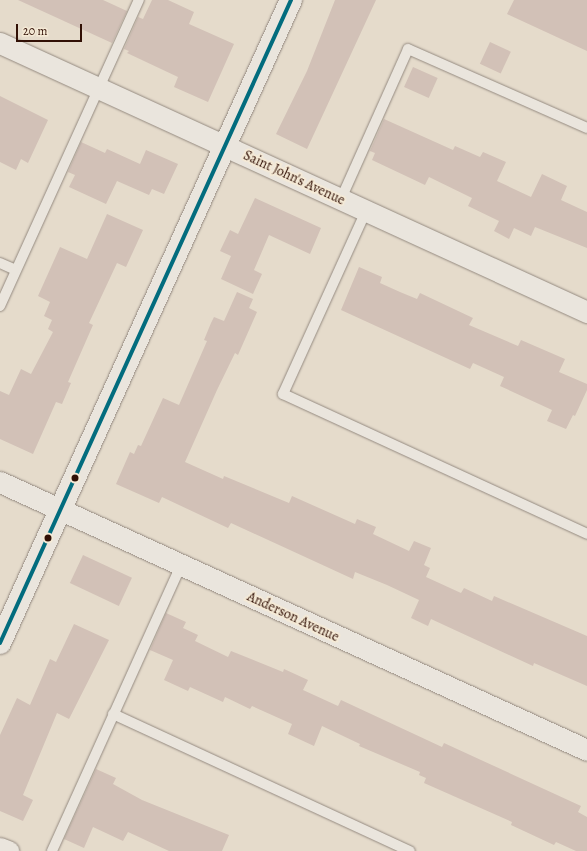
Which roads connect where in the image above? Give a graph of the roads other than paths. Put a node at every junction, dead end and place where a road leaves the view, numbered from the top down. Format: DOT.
graph roads {
  1 [pos="139,0"];
  2 [pos="291,0"];
  3 [pos="0,43"];
  4 [pos="99,89"];
  5 [pos="587,128"];
  6 [pos="225,146"];
  7 [pos="341,199"];
  8 [pos="366,211"];
  9 [pos="0,263"];
  10 [pos="16,270"];
  11 [pos="0,306"];
  12 [pos="587,312"];
  13 [pos="0,482"];
  14 [pos="61,510"];
  15 [pos="587,534"];
  16 [pos="181,565"];
  17 [pos="0,643"];
  18 [pos="113,714"];
  19 [pos="587,750"];
  20 [pos="0,848"];
  21 [pos="8,851"];
  22 [pos="52,851"];
  23 [pos="410,851"];
  1 -- 4 [label="lane"];
  2 -- 6 [label="main road"];
  3 -- 4 [label="street, Saint John's Avenue"];
  4 -- 6 [label="street, Saint John's Avenue"];
  4 -- 10 [label="lane"];
  5 -- 7 [label="lane"];
  6 -- 7 [label="street, Saint John's Avenue"];
  6 -- 14 [label="main road"];
  7 -- 8 [label="street, Saint John's Avenue"];
  8 -- 12 [label="street, Saint John's Avenue"];
  8 -- 15 [label="lane"];
  9 -- 10 [label="lane"];
  10 -- 11 [label="lane"];
  13 -- 14 [label="street, Anderson Avenue"];
  14 -- 16 [label="street, Anderson Avenue"];
  14 -- 17 [label="main road"];
  16 -- 18 [label="lane"];
  16 -- 19 [label="street, Anderson Avenue"];
  18 -- 22 [label="lane"];
  18 -- 23 [label="lane"];
  20 -- 21 [label="street"];
}
